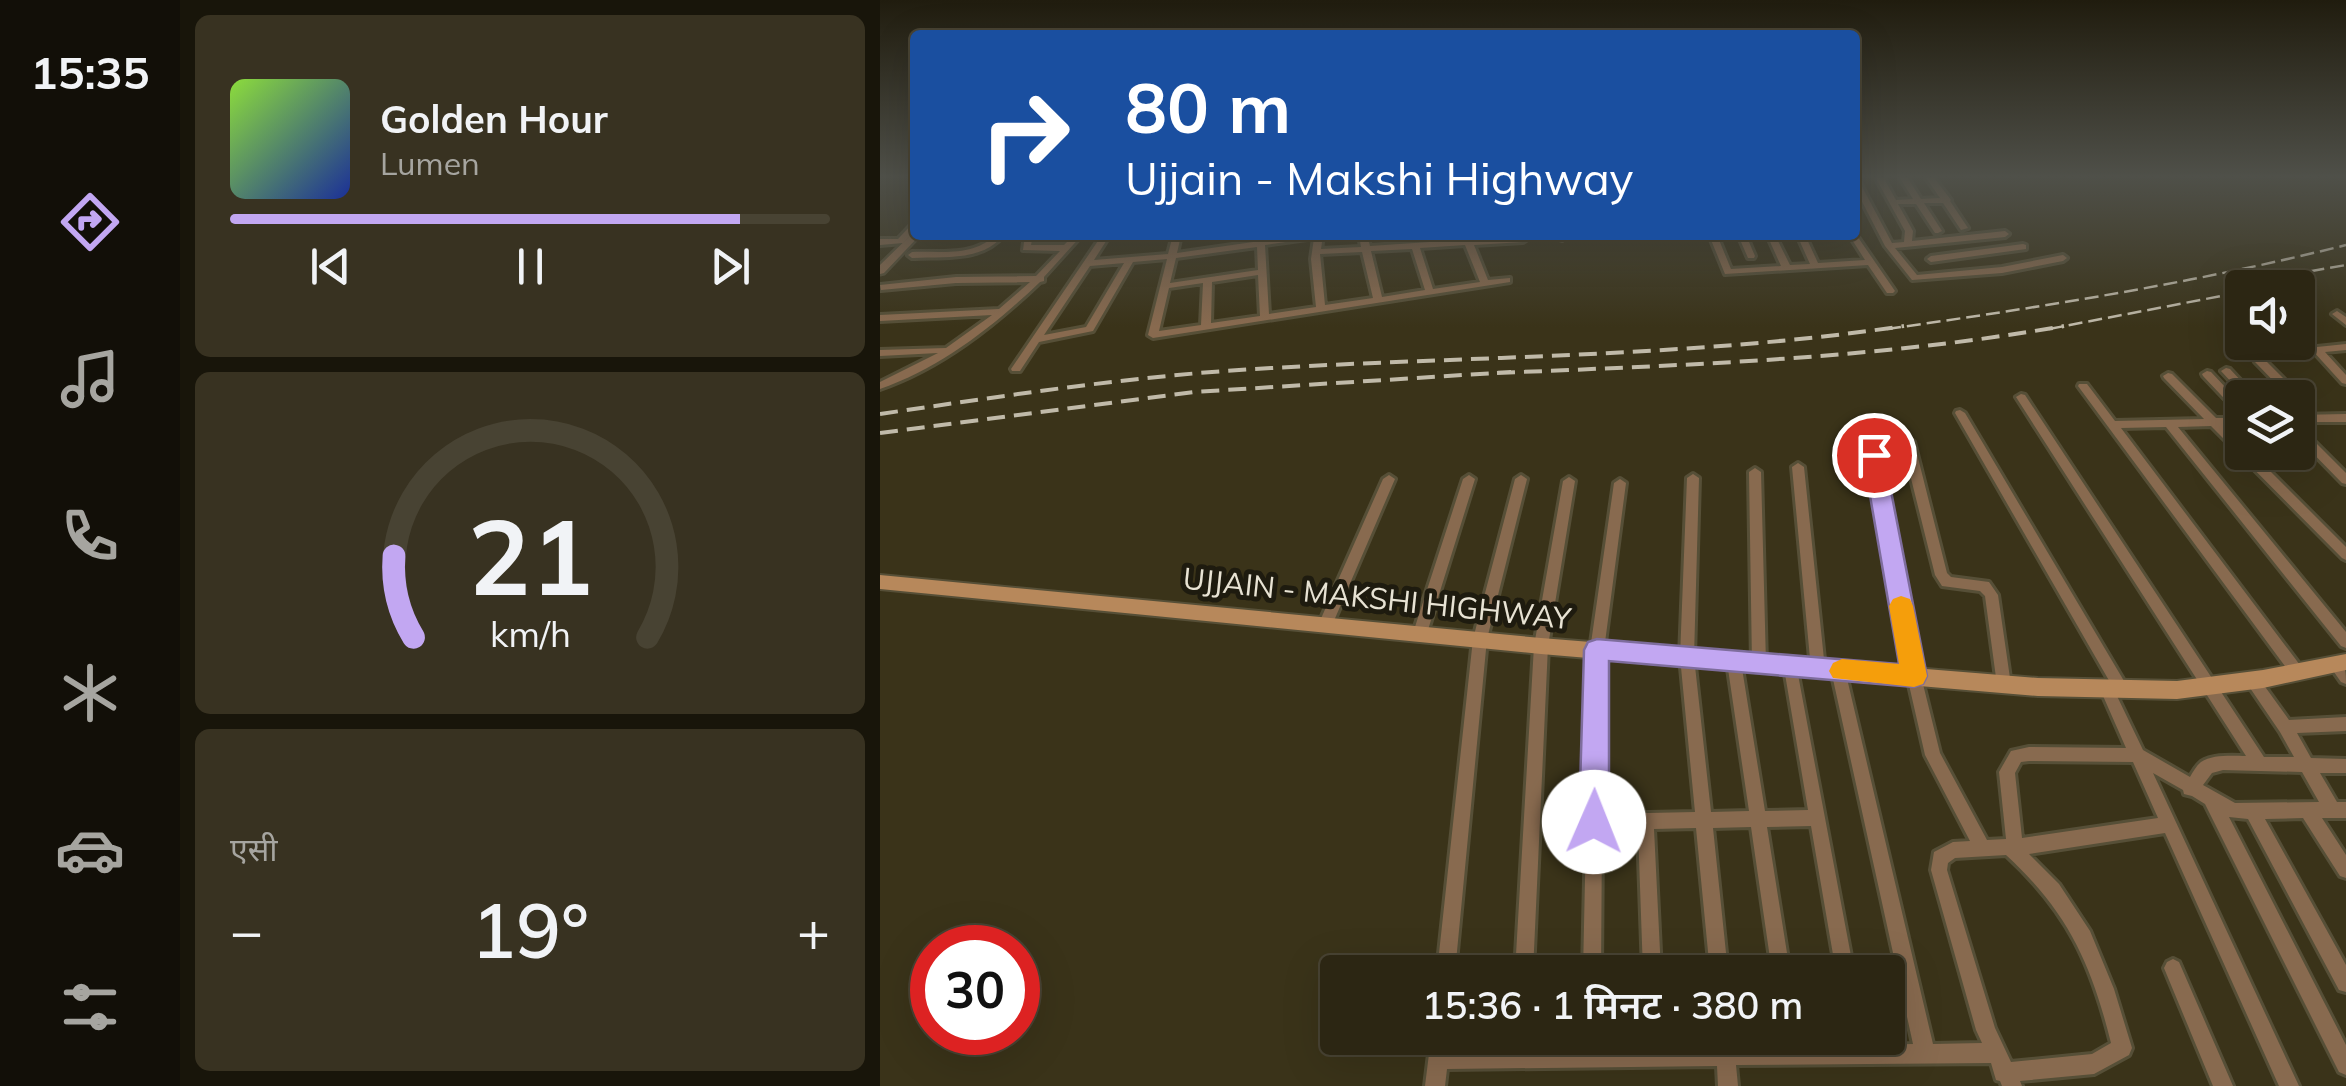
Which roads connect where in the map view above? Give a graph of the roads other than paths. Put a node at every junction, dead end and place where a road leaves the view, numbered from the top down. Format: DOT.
graph roads {
  1 [pos="1878,226"];
  2 [pos="1907,226"];
  3 [pos="1935,226"];
  4 [pos="910,231"];
  5 [pos="1938,231"];
  6 [pos="2005,234"];
  7 [pos="910,239"];
  8 [pos="996,240"];
  9 [pos="1028,240"];
  10 [pos="1074,240"];
  11 [pos="1103,240"];
  12 [pos="1176,240"];
  13 [pos="1215,240"];
  14 [pos="1271,240"];
  15 [pos="1318,240"];
  16 [pos="1363,240"];
  17 [pos="1403,240"];
  18 [pos="1438,240"];
  19 [pos="1456,240"];
  20 [pos="1474,240"];
  21 [pos="1715,240"];
  22 [pos="1744,240"];
  23 [pos="1773,240"];
  24 [pos="1802,240"];
  25 [pos="1856,240"];
  26 [pos="1468,241"];
  27 [pos="880,242"];
  28 [pos="1262,244"];
  29 [pos="1914,244"];
  30 [pos="1416,245"];
  31 [pos="1889,246"];
  32 [pos="1067,248"];
  33 [pos="1364,248"];
  34 [pos="2023,248"];
  35 [pos="1214,251"];
  36 [pos="1316,252"];
  37 [pos="912,255"];
  38 [pos="1174,256"];
  39 [pos="1751,256"];
  40 [pos="2063,258"];
  41 [pos="1930,259"];
  42 [pos="1130,260"];
  43 [pos="1089,262"];
  44 [pos="1868,262"];
  45 [pos="1814,266"];
  46 [pos="1787,268"];
  47 [pos="880,272"];
  48 [pos="1262,272"];
  49 [pos="1943,276"];
  50 [pos="1041,279"];
  51 [pos="1208,280"];
  52 [pos="1507,280"];
  53 [pos="1485,283"];
  54 [pos="1167,286"];
  55 [pos="882,288"];
  56 [pos="1890,291"];
  57 [pos="1430,292"];
  58 [pos="1378,300"];
  59 [pos="1321,309"];
  60 [pos="1004,312"];
  61 [pos="880,318"];
  62 [pos="1264,318"];
  63 [pos="1206,328"];
  64 [pos="1038,338"];
  65 [pos="2346,347"];
  66 [pos="946,350"];
  67 [pos="880,354"];
  68 [pos="2259,360"];
  69 [pos="1016,369"];
  70 [pos="2226,372"];
  71 [pos="2207,374"];
  72 [pos="2168,376"];
  73 [pos="2234,380"];
  74 [pos="2279,380"];
  75 [pos="2346,381"];
  76 [pos="880,386"];
  77 [pos="2083,386"];
  78 [pos="2225,393"];
  79 [pos="2021,397"];
  80 [pos="1960,413"];
  81 [pos="2315,415"];
  82 [pos="2315,418"];
  83 [pos="2318,418"];
  84 [pos="2346,418"];
  85 [pos="2211,422"];
  86 [pos="2225,422"];
  87 [pos="2169,423"];
  88 [pos="2111,425"];
  89 [pos="1908,442"];
  90 [pos="2315,449"];
  91 [pos="1874,455"];
  92 [pos="1798,467"];
  93 [pos="1755,472"];
  94 [pos="1692,478"];
  95 [pos="1389,479"];
  96 [pos="1469,479"];
  97 [pos="1521,479"];
  98 [pos="2346,480"];
  99 [pos="1569,481"];
  100 [pos="1620,484"];
  101 [pos="2346,554"];
  102 [pos="880,582"];
  103 [pos="1326,623"];
  104 [pos="1420,633"];
  105 [pos="1480,639"];
  106 [pos="2346,642"];
  107 [pos="1541,646"];
  108 [pos="1597,650"];
  109 [pos="1687,657"];
  110 [pos="1734,662"];
  111 [pos="1759,664"];
  112 [pos="1791,668"];
  113 [pos="2343,668"];
  114 [pos="1828,669"];
  115 [pos="2298,672"];
  116 [pos="1914,676"];
  117 [pos="2253,681"];
  118 [pos="2004,685"];
  119 [pos="2213,686"];
  120 [pos="2115,690"];
  121 [pos="2346,724"];
  122 [pos="2285,727"];
  123 [pos="2136,755"];
  124 [pos="2260,764"];
  125 [pos="2306,765"];
  126 [pos="2346,766"];
  127 [pos="2190,789"];
  128 [pos="2213,803"];
  129 [pos="2340,810"];
  130 [pos="2308,811"];
  131 [pos="2254,814"];
  132 [pos="1818,818"];
  133 [pos="1706,820"];
  134 [pos="1758,820"];
  135 [pos="1594,822"];
  136 [pos="1646,822"];
  137 [pos="2168,825"];
  138 [pos="2012,847"];
  139 [pos="1982,849"];
  140 [pos="2346,870"];
  141 [pos="1448,955"];
  142 [pos="1525,955"];
  143 [pos="1592,955"];
  144 [pos="1651,955"];
  145 [pos="1718,955"];
  146 [pos="1778,955"];
  147 [pos="1843,955"];
  148 [pos="2173,968"];
  149 [pos="2346,983"];
  150 [pos="1905,1050"];
  151 [pos="1925,1052"];
  152 [pos="1994,1053"];
  153 [pos="1438,1055"];
  154 [pos="1468,1055"];
  155 [pos="1726,1055"];
  156 [pos="1438,1059"];
  157 [pos="2346,1066"];
  158 [pos="2008,1080"];
  159 [pos="1435,1086"];
  160 [pos="1728,1086"];
  161 [pos="2223,1086"];
  162 [pos="2288,1086"];
  1 -- 31 [label="street"];
  2 -- 29 [label="street"];
  3 -- 5 [label="street"];
  4 -- 27 [label="street"];
  6 -- 29 [label="street"];
  7 -- 47 [label="street"];
  8 -- 37 [label="street"];
  9 -- 32 [label="street"];
  10 -- 32 [label="street"];
  11 -- 43 [label="street"];
  12 -- 38 [label="street"];
  13 -- 35 [label="street"];
  14 -- 28 [label="street"];
  15 -- 36 [label="street"];
  16 -- 33 [label="street"];
  17 -- 30 [label="street"];
  17 -- 33 [label="street"];
  18 -- 30 [label="street"];
  19 -- 26 [label="street"];
  20 -- 26 [label="street"];
  21 -- 46 [label="street"];
  22 -- 39 [label="street"];
  23 -- 46 [label="street"];
  24 -- 45 [label="street"];
  25 -- 44 [label="street"];
  26 -- 53 [label="street"];
  28 -- 35 [label="street"];
  28 -- 48 [label="street"];
  29 -- 31 [label="street"];
  29 -- 41 [label="street"];
  30 -- 57 [label="street"];
  31 -- 49 [label="street"];
  32 -- 50 [label="street"];
  33 -- 36 [label="street"];
  33 -- 58 [label="street"];
  34 -- 41 [label="street"];
  35 -- 38 [label="street"];
  36 -- 59 [label="street"];
  38 -- 42 [label="street"];
  38 -- 54 [label="street"];
  40 -- 49 [label="street"];
  41 -- 49 [label="street"];
  42 -- 43 [label="street"];
  42 -- 64 [label="street"];
  43 -- 64 [label="street"];
  44 -- 45 [label="street"];
  44 -- 56 [label="street"];
  45 -- 46 [label="street"];
  48 -- 51 [label="street"];
  48 -- 62 [label="street"];
  50 -- 55 [label="street"];
  50 -- 60 [label="street"];
  51 -- 54 [label="street"];
  51 -- 63 [label="street"];
  52 -- 53 [label="street"];
  53 -- 57 [label="street"];
  54 -- 63 [label="street"];
  57 -- 58 [label="street"];
  58 -- 59 [label="street"];
  59 -- 62 [label="street"];
  60 -- 61 [label="street"];
  60 -- 66 [label="street"];
  62 -- 63 [label="street"];
  64 -- 69 [label="street"];
  65 -- 75 [label="street"];
  66 -- 67 [label="street"];
  66 -- 76 [label="street"];
  68 -- 74 [label="street"];
  70 -- 73 [label="street"];
  71 -- 78 [label="street"];
  72 -- 85 [label="street"];
  77 -- 88 [label="street"];
  79 -- 119 [label="street"];
  80 -- 120 [label="street"];
  81 -- 83 [label="street"];
  82 -- 83 [label="street"];
  83 -- 84 [label="street"];
  85 -- 86 [label="street"];
  85 -- 87 [label="street"];
  85 -- 101 [label="street"];
  87 -- 88 [label="street"];
  87 -- 106 [label="street"];
  88 -- 115 [label="street"];
  89 -- 118 [label="street"];
  90 -- 98 [label="street"];
  91 -- 116 [label="street"];
  92 -- 114 [label="street"];
  93 -- 111 [label="street"];
  94 -- 109 [label="street"];
  95 -- 103 [label="street"];
  96 -- 104 [label="street"];
  97 -- 105 [label="street"];
  99 -- 107 [label="street"];
  100 -- 108 [label="street"];
  102 -- 103 [label="main road, UJJAIN - MAKSHI HIGHWAY"];
  103 -- 104 [label="main road, UJJAIN - MAKSHI HIGHWAY"];
  104 -- 105 [label="main road, UJJAIN - MAKSHI HIGHWAY"];
  105 -- 107 [label="main road, UJJAIN - MAKSHI HIGHWAY"];
  105 -- 141 [label="street"];
  107 -- 108 [label="main road, UJJAIN - MAKSHI HIGHWAY"];
  107 -- 142 [label="street"];
  108 -- 109 [label="main road, UJJAIN - MAKSHI HIGHWAY"];
  108 -- 135 [label="street"];
  109 -- 110 [label="main road, UJJAIN - MAKSHI HIGHWAY"];
  109 -- 133 [label="street"];
  110 -- 111 [label="main road, UJJAIN - MAKSHI HIGHWAY"];
  110 -- 134 [label="street"];
  111 -- 112 [label="main road, UJJAIN - MAKSHI HIGHWAY"];
  112 -- 114 [label="main road, UJJAIN - MAKSHI HIGHWAY"];
  112 -- 132 [label="street"];
  113 -- 115 [label="main road, UJJAIN - MAKSHI HIGHWAY"];
  114 -- 116 [label="main road, UJJAIN - MAKSHI HIGHWAY"];
  114 -- 151 [label="street"];
  115 -- 117 [label="main road, UJJAIN - MAKSHI HIGHWAY"];
  116 -- 118 [label="main road, UJJAIN - MAKSHI HIGHWAY"];
  116 -- 139 [label="street"];
  117 -- 119 [label="main road, UJJAIN - MAKSHI HIGHWAY"];
  117 -- 122 [label="street"];
  118 -- 120 [label="main road, UJJAIN - MAKSHI HIGHWAY"];
  119 -- 120 [label="main road, UJJAIN - MAKSHI HIGHWAY"];
  119 -- 124 [label="street"];
  120 -- 123 [label="street"];
  121 -- 122 [label="street"];
  122 -- 125 [label="street"];
  123 -- 127 [label="street"];
  123 -- 137 [label="street"];
  123 -- 138 [label="street"];
  124 -- 125 [label="street"];
  124 -- 127 [label="street"];
  125 -- 126 [label="street"];
  125 -- 129 [label="street"];
  127 -- 128 [label="street"];
  128 -- 131 [label="street"];
  128 -- 157 [label="street"];
  129 -- 130 [label="street"];
  130 -- 131 [label="street"];
  130 -- 140 [label="street"];
  131 -- 149 [label="street"];
  132 -- 134 [label="street"];
  132 -- 147 [label="street"];
  133 -- 134 [label="street"];
  133 -- 136 [label="street"];
  133 -- 145 [label="street"];
  134 -- 146 [label="street"];
  135 -- 136 [label="street"];
  135 -- 143 [label="street"];
  136 -- 144 [label="street"];
  137 -- 138 [label="street"];
  137 -- 162 [label="street"];
  138 -- 139 [label="street"];
  138 -- 158 [label="street"];
  139 -- 152 [label="street"];
  148 -- 161 [label="street"];
  150 -- 151 [label="street"];
  151 -- 152 [label="street"];
  152 -- 158 [label="street"];
  153 -- 156 [label="street"];
  154 -- 156 [label="street"];
  155 -- 160 [label="street"];
  156 -- 159 [label="street"];
}
